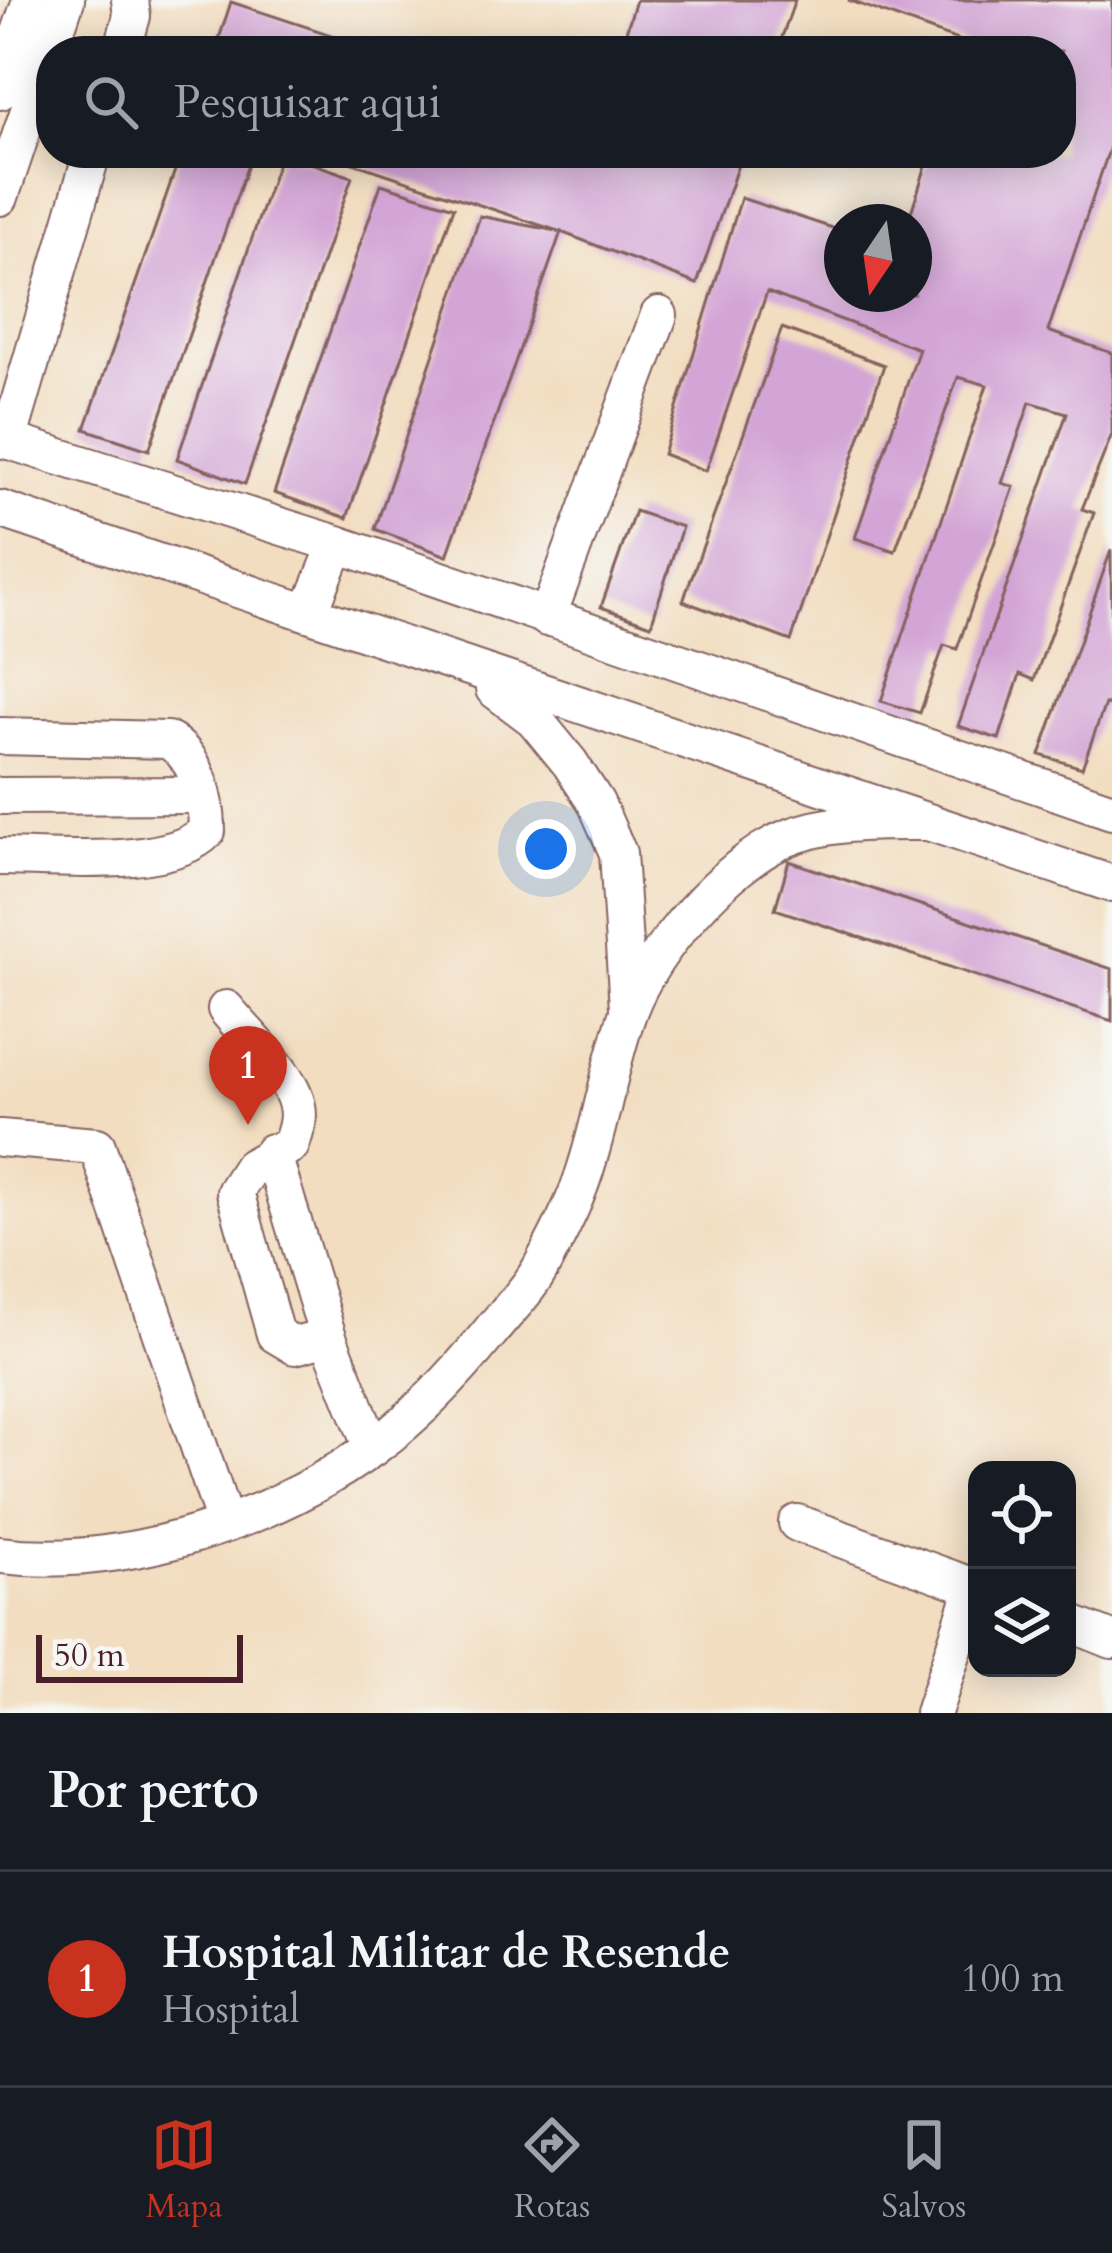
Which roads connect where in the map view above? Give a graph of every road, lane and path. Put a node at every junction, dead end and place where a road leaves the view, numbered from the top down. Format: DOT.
graph roads {
  1 [pos="31,0"];
  2 [pos="66,0"];
  3 [pos="130,0"];
  4 [pos="54,36"];
  5 [pos="126,36"];
  6 [pos="36,90"];
  7 [pos="0,91"];
  8 [pos="87,168"];
  9 [pos="0,197"];
  10 [pos="659,315"];
  11 [pos="4,440"];
  12 [pos="0,509"];
  13 [pos="337,544"];
  14 [pos="309,613"];
  15 [pos="547,618"];
  16 [pos="458,666"];
  17 [pos="0,736"];
  18 [pos="201,795"];
  19 [pos="0,796"];
  20 [pos="1112,811"];
  21 [pos="928,822"];
  22 [pos="0,857"];
  23 [pos="1112,884"];
  24 [pos="226,1009"];
  25 [pos="628,1012"];
  26 [pos="0,1138"];
  27 [pos="272,1153"];
  28 [pos="328,1337"];
  29 [pos="372,1448"];
  30 [pos="225,1523"];
  31 [pos="797,1523"];
  32 [pos="0,1555"];
  33 [pos="968,1584"];
  34 [pos="968,1610"];
  35 [pos="1076,1626"];
  36 [pos="1112,1640"];
  37 [pos="933,1713"];
  1 -- 7 [label="street"];
  2 -- 4 [label="street"];
  3 -- 5 [label="street"];
  6 -- 9 [label="street"];
  8 -- 11 [label="street"];
  10 -- 15 [label="street"];
  11 -- 13 [label="street"];
  12 -- 14 [label="street"];
  13 -- 14 [label="street"];
  13 -- 15 [label="street"];
  14 -- 16 [label="street"];
  15 -- 20 [label="street"];
  16 -- 21 [label="street"];
  16 -- 25 [label="street"];
  17 -- 18 [label="street"];
  18 -- 19 [label="street"];
  18 -- 22 [label="street"];
  21 -- 23 [label="street"];
  21 -- 25 [label="street"];
  24 -- 27 [label="street"];
  25 -- 29 [label="street"];
  26 -- 30 [label="street"];
  27 -- 28 [label="street"];
  27 -- 28 [label="street"];
  28 -- 29 [label="street"];
  29 -- 30 [label="street"];
  30 -- 32 [label="street"];
  31 -- 33 [label="street"];
  34 -- 37 [label="street"];
  35 -- 36 [label="street"];
}
